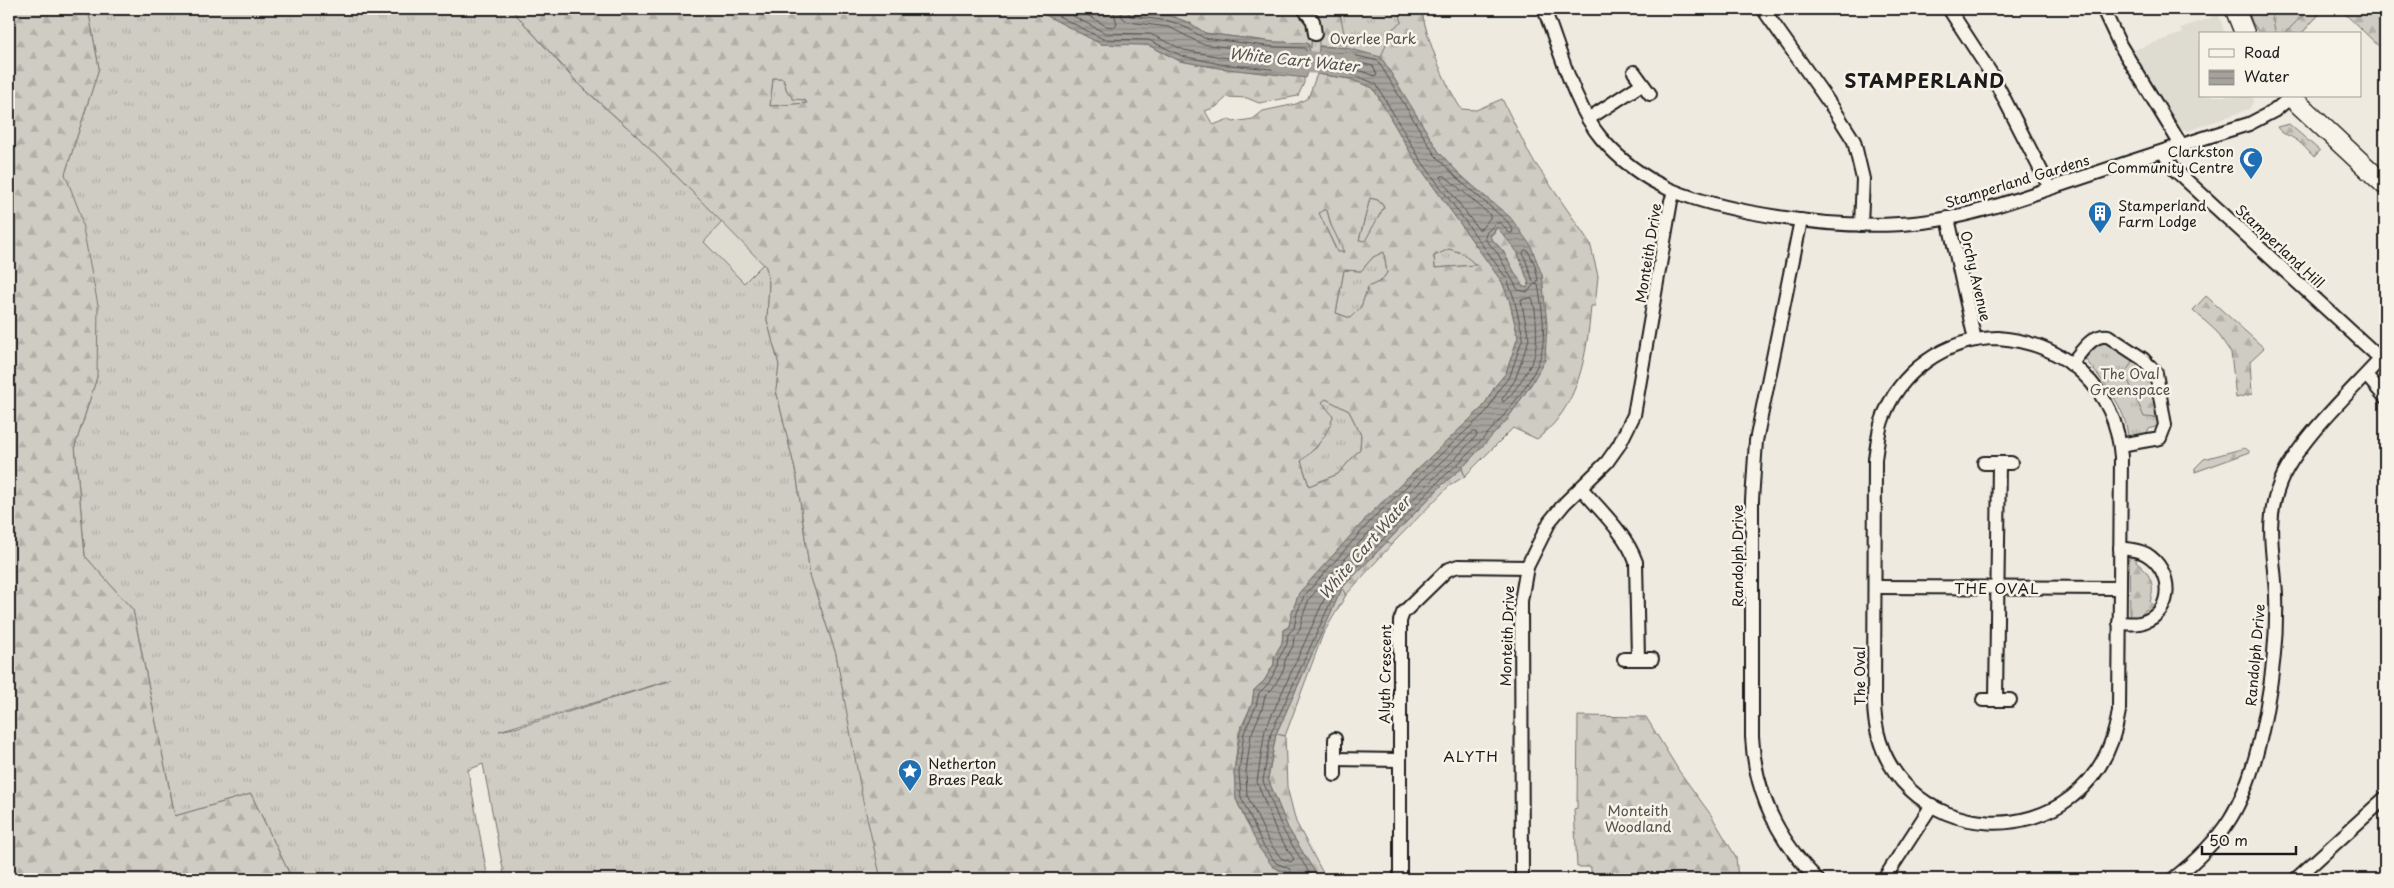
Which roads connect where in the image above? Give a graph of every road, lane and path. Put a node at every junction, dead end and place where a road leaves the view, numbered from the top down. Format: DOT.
graph roads {
  1 [pos="1304,9"];
  2 [pos="1544,9"];
  3 [pos="1763,9"];
  4 [pos="1949,9"];
  5 [pos="2103,9"];
  6 [pos="2235,9"];
  7 [pos="2244,32"];
  8 [pos="1315,34"];
  9 [pos="1634,72"];
  10 [pos="2289,98"];
  11 [pos="2291,98"];
  12 [pos="1588,119"];
  13 [pos="2181,145"];
  14 [pos="2162,152"];
  15 [pos="2385,185"];
  16 [pos="2050,188"];
  17 [pos="1674,193"];
  18 [pos="1948,218"];
  19 [pos="1801,220"];
  20 [pos="1861,225"];
  21 [pos="1975,340"];
  22 [pos="2383,357"];
  23 [pos="2071,364"];
  24 [pos="2366,375"];
  25 [pos="2385,396"];
  26 [pos="2120,445"];
  27 [pos="1984,463"];
  28 [pos="1581,488"];
  29 [pos="2120,548"];
  30 [pos="1527,567"];
  31 [pos="1876,587"];
  32 [pos="1997,587"];
  33 [pos="2119,588"];
  34 [pos="2119,624"];
  35 [pos="1624,659"];
  36 [pos="1638,659"];
  37 [pos="1652,659"];
  38 [pos="2010,700"];
  39 [pos="1335,739"];
  40 [pos="1335,759"];
  41 [pos="1399,760"];
  42 [pos="1335,775"];
  43 [pos="2385,798"];
  44 [pos="1932,805"];
  45 [pos="1400,879"];
  46 [pos="1522,879"];
  47 [pos="1817,879"];
  48 [pos="1884,879"];
  49 [pos="2173,879"];
  50 [pos="2296,879"];
  1 -- 8 [label="street"];
  2 -- 12 [label="street, Stamperland Gardens"];
  3 -- 20 [label="street"];
  4 -- 16 [label="street"];
  5 -- 13 [label="street"];
  6 -- 7 [label="main road"];
  9 -- 12 [label="street"];
  10 -- 13 [label="street, Stamperland Gardens"];
  11 -- 15 [label="main road"];
  12 -- 17 [label="street, Stamperland Gardens"];
  13 -- 14 [label="street, Stamperland Gardens"];
  14 -- 16 [label="street, Stamperland Gardens"];
  14 -- 22 [label="street, Stamperland Hill"];
  16 -- 18 [label="street, Stamperland Gardens"];
  17 -- 19 [label="street, Stamperland Gardens"];
  17 -- 28 [label="street, Monteith Drive"];
  18 -- 20 [label="street, Stamperland Gardens"];
  18 -- 21 [label="street, Orchy Avenue"];
  19 -- 20 [label="street, Stamperland Gardens"];
  19 -- 47 [label="street, Randolph Drive"];
  21 -- 23 [label="street, The Oval"];
  21 -- 31 [label="street, The Oval"];
  22 -- 24 [label="street, Randolph Drive"];
  23 -- 26 [label="street, The Oval"];
  23 -- 26 [label="street"];
  24 -- 25 [label="street"];
  24 -- 49 [label="street, Randolph Drive"];
  26 -- 29 [label="street, The Oval"];
  27 -- 32 [label="street"];
  28 -- 30 [label="street, Monteith Drive"];
  28 -- 36 [label="street"];
  29 -- 33 [label="street, The Oval"];
  29 -- 34 [label="street"];
  30 -- 41 [label="street, Alyth Crescent"];
  30 -- 46 [label="street, Monteith Drive"];
  31 -- 32 [label="street"];
  31 -- 44 [label="street, The Oval"];
  32 -- 33 [label="street"];
  32 -- 38 [label="street"];
  33 -- 34 [label="street, The Oval"];
  34 -- 44 [label="street, The Oval"];
  35 -- 36 [label="street"];
  36 -- 37 [label="street"];
  39 -- 40 [label="street"];
  40 -- 41 [label="street"];
  40 -- 42 [label="street"];
  41 -- 45 [label="street, Alyth Crescent"];
  43 -- 50 [label="street"];
  44 -- 48 [label="street"];
}
